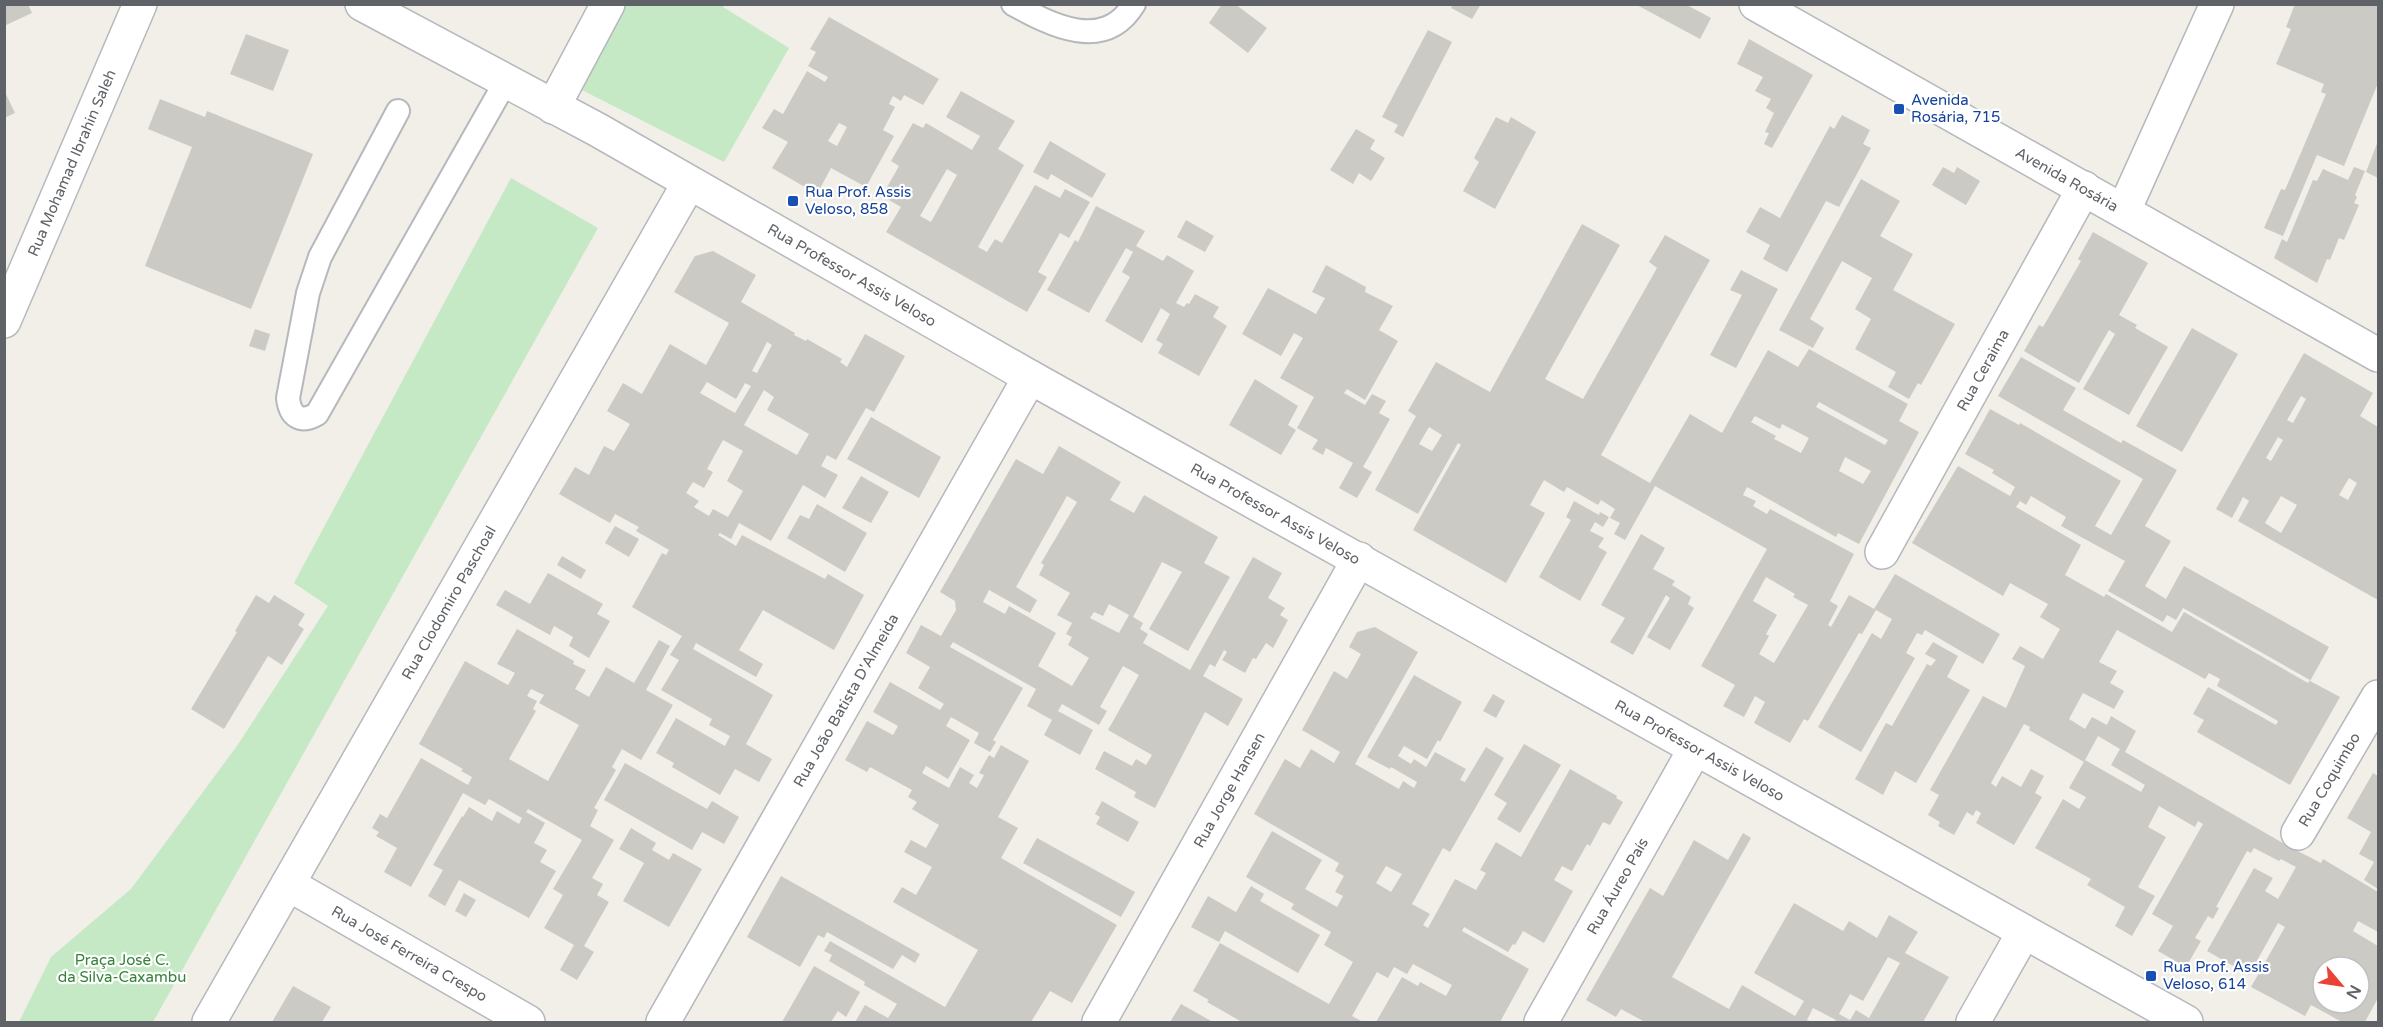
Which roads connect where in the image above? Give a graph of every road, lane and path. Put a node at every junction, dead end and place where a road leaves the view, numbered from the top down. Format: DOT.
graph roads {
  1 [pos="140,4"];
  2 [pos="362,4"];
  3 [pos="608,4"];
  4 [pos="1013,4"];
  5 [pos="1134,4"];
  6 [pos="1756,4"];
  7 [pos="2217,4"];
  8 [pos="506,81"];
  9 [pos="553,107"];
  10 [pos="398,111"];
  11 [pos="689,183"];
  12 [pos="2084,188"];
  13 [pos="2124,210"];
  14 [pos="4,321"];
  15 [pos="2379,355"];
  16 [pos="1030,376"];
  17 [pos="1882,552"];
  18 [pos="1359,559"];
  19 [pos="2379,697"];
  20 [pos="1695,749"];
  21 [pos="2298,833"];
  22 [pos="288,884"];
  23 [pos="2024,932"];
  24 [pos="209,1023"];
  25 [pos="528,1023"];
  26 [pos="663,1023"];
  27 [pos="1099,1023"];
  28 [pos="1540,1023"];
  29 [pos="1973,1023"];
  30 [pos="2186,1023"];
  1 -- 14 [label="street, Rua Mohamad Ibrahin Saleh"];
  2 -- 8 [label="street, Rua Professor Assis Veloso"];
  3 -- 9 [label="street"];
  4 -- 5 [label="lane"];
  6 -- 12 [label="street, Avenida Rosária"];
  7 -- 13 [label="street"];
  8 -- 9 [label="street, Rua Professor Assis Veloso"];
  8 -- 10 [label="lane"];
  9 -- 11 [label="street, Rua Professor Assis Veloso"];
  11 -- 16 [label="street, Rua Professor Assis Veloso"];
  11 -- 22 [label="street, Rua Clodomiro Paschoal"];
  12 -- 13 [label="street, Avenida Rosária"];
  12 -- 17 [label="street, Rua Ceraima"];
  13 -- 15 [label="street, Avenida Rosária"];
  16 -- 18 [label="street, Rua Professor Assis Veloso"];
  16 -- 26 [label="street, Rua João Batista D'Almeida"];
  18 -- 20 [label="street, Rua Professor Assis Veloso"];
  18 -- 27 [label="street, Rua Jorge Hansen"];
  19 -- 21 [label="street, Rua Coquimbo"];
  20 -- 23 [label="street, Rua Professor Assis Veloso"];
  20 -- 28 [label="street, Rua Áureo País"];
  22 -- 24 [label="street, Rua Clodomiro Paschoal"];
  22 -- 25 [label="street, Rua José Ferreira Crespo"];
  23 -- 29 [label="street"];
  23 -- 30 [label="street, Rua Professor Assis Veloso"];
}
